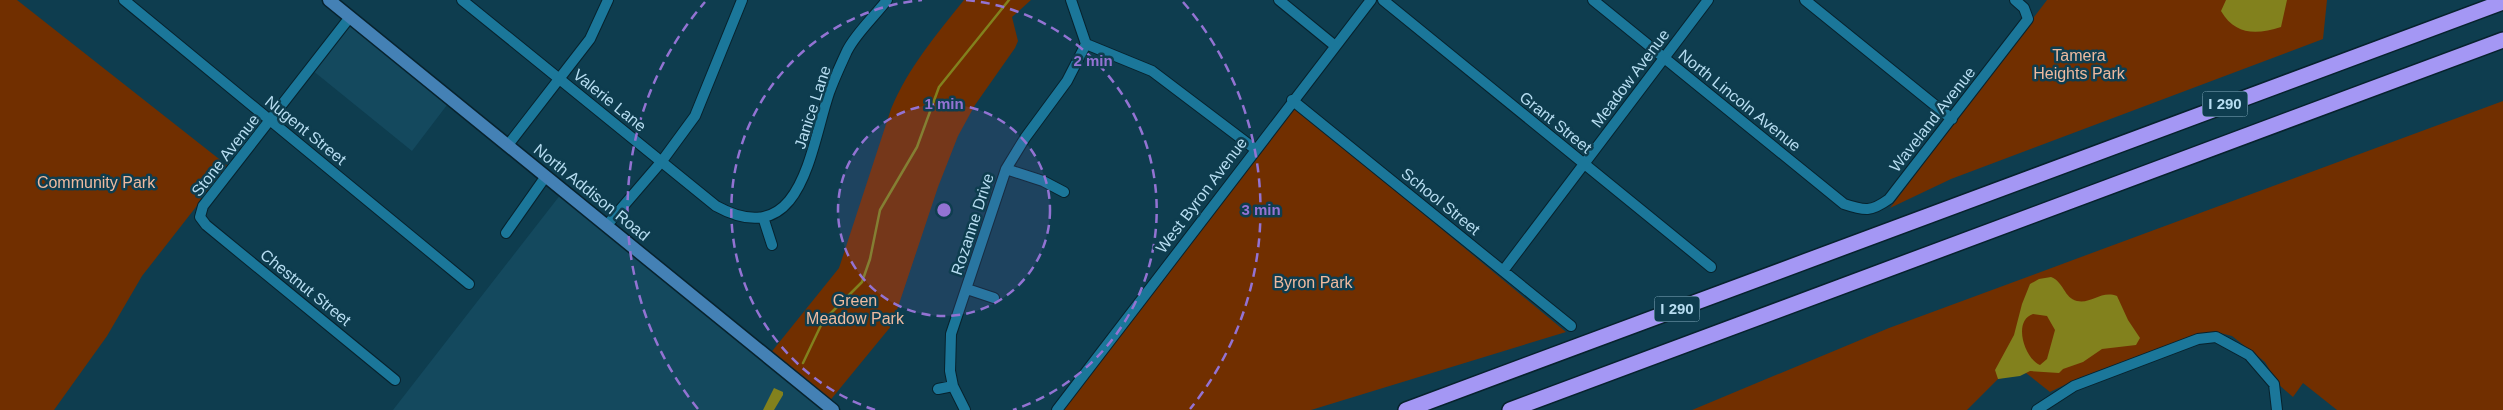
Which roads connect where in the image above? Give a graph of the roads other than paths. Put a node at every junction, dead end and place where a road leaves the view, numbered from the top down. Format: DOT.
graph roads {
  1 [pos="124,0"];
  2 [pos="329,0"];
  3 [pos="462,0"];
  4 [pos="608,0"];
  5 [pos="742,0"];
  6 [pos="887,0"];
  7 [pos="1071,0"];
  8 [pos="1279,0"];
  9 [pos="1370,0"];
  10 [pos="1383,0"];
  11 [pos="1593,0"];
  12 [pos="1708,0"];
  13 [pos="1805,0"];
  14 [pos="2015,0"];
  15 [pos="2503,2"];
  16 [pos="350,17"];
  17 [pos="2503,40"];
  18 [pos="1086,44"];
  19 [pos="1334,45"];
  20 [pos="1664,58"];
  21 [pos="560,79"];
  22 [pos="1292,100"];
  23 [pos="1952,119"];
  24 [pos="271,120"];
  25 [pos="508,145"];
  26 [pos="1255,149"];
  27 [pos="662,161"];
  28 [pos="1584,164"];
  29 [pos="1006,169"];
  30 [pos="546,176"];
  31 [pos="1064,192"];
  32 [pos="1844,204"];
  33 [pos="200,217"];
  34 [pos="763,217"];
  35 [pos="743,218"];
  36 [pos="607,225"];
  37 [pos="506,233"];
  38 [pos="772,245"];
  39 [pos="1711,267"];
  40 [pos="1503,270"];
  41 [pos="469,284"];
  42 [pos="967,289"];
  43 [pos="994,298"];
  44 [pos="1571,326"];
  45 [pos="394,380"];
  46 [pos="953,386"];
  47 [pos="938,389"];
  48 [pos="833,410"];
  49 [pos="965,410"];
  50 [pos="1057,410"];
  51 [pos="1406,410"];
  52 [pos="1510,410"];
  53 [pos="2037,410"];
  54 [pos="2277,410"];
  1 -- 24 [label="street, Nugent Street"];
  2 -- 16 [label="street, North Addison Road"];
  3 -- 21 [label="street, Valerie Lane"];
  4 -- 21 [label="street"];
  5 -- 27 [label="street"];
  6 -- 34 [label="street, Janice Lane"];
  7 -- 18 [label="street"];
  8 -- 19 [label="street"];
  9 -- 19 [label="street, West Byron Avenue"];
  10 -- 28 [label="street, Grant Street"];
  11 -- 20 [label="street, North Lincoln Avenue"];
  12 -- 20 [label="street, Meadow Avenue"];
  13 -- 23 [label="street"];
  14 -- 23 [label="street, Waveland Avenue"];
  15 -- 51 [label="highway, I 290"];
  16 -- 24 [label="street, Stone Avenue"];
  16 -- 25 [label="street, North Addison Road"];
  17 -- 52 [label="highway, I 290"];
  18 -- 26 [label="street"];
  18 -- 29 [label="street, Rozanne Drive"];
  19 -- 22 [label="street, West Byron Avenue"];
  20 -- 28 [label="street, Meadow Avenue"];
  20 -- 32 [label="street, North Lincoln Avenue"];
  21 -- 25 [label="street"];
  21 -- 27 [label="street, Valerie Lane"];
  22 -- 26 [label="street, West Byron Avenue"];
  22 -- 40 [label="street, School Street"];
  23 -- 32 [label="street, Waveland Avenue"];
  24 -- 33 [label="street, Stone Avenue"];
  24 -- 41 [label="street, Nugent Street"];
  25 -- 30 [label="street, North Addison Road"];
  26 -- 50 [label="street, West Byron Avenue"];
  27 -- 35 [label="street, Valerie Lane"];
  27 -- 36 [label="street"];
  28 -- 39 [label="street, Grant Street"];
  28 -- 40 [label="street, Meadow Avenue"];
  29 -- 31 [label="street, Rozanne Drive"];
  29 -- 42 [label="street, Rozanne Drive"];
  30 -- 36 [label="street, North Addison Road"];
  30 -- 37 [label="street"];
  33 -- 45 [label="street, Chestnut Street"];
  34 -- 35 [label="street, Janice Lane"];
  34 -- 38 [label="street"];
  36 -- 48 [label="street, North Addison Road"];
  40 -- 44 [label="street, School Street"];
  42 -- 43 [label="street, Rozanne Drive"];
  42 -- 46 [label="street, Rozanne Drive"];
  46 -- 47 [label="street"];
  46 -- 49 [label="street, Rozanne Drive"];
  53 -- 54 [label="street"];
}
